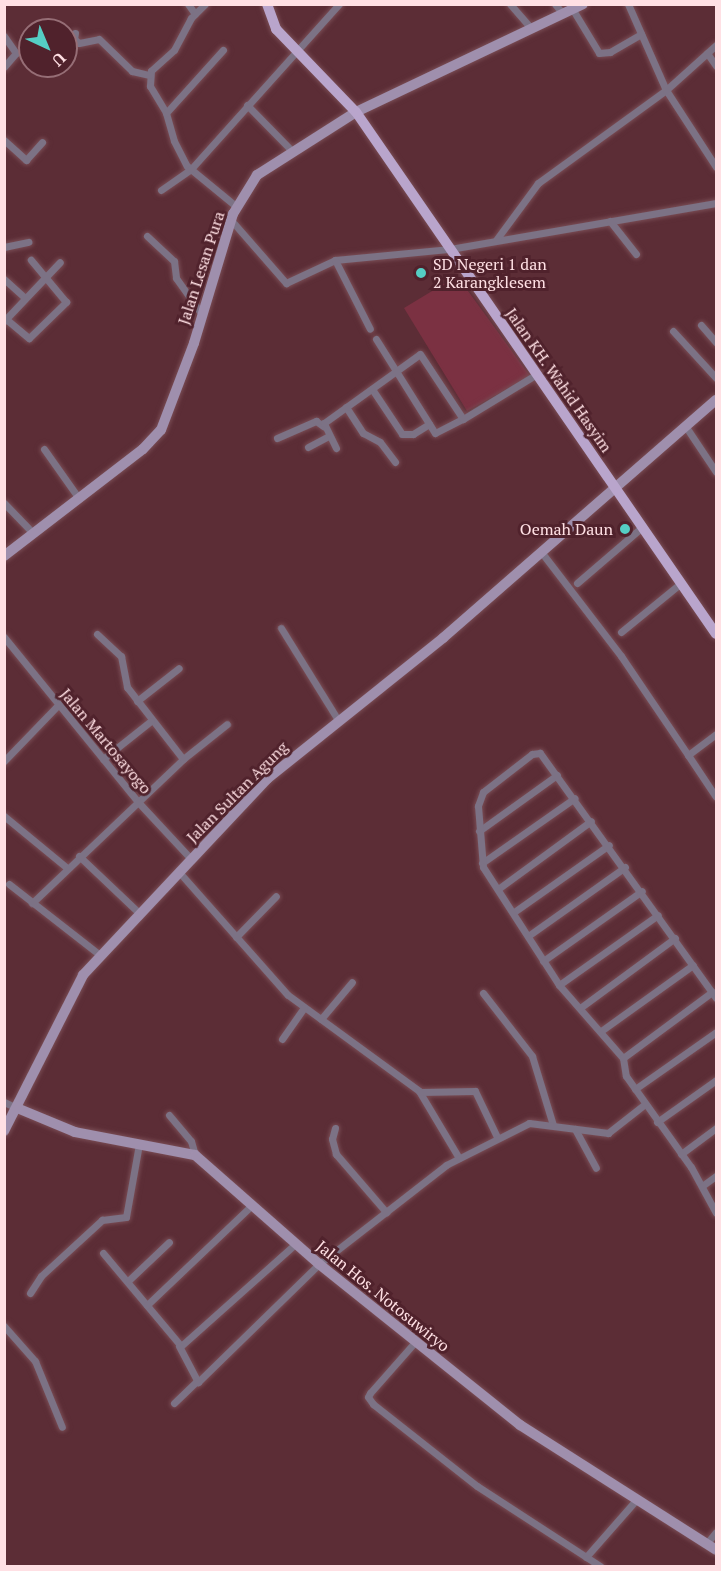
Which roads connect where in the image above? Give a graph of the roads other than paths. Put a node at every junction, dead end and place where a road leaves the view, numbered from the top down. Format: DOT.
graph roads {
  1 [pos="188,4"];
  2 [pos="205,4"];
  3 [pos="267,4"];
  4 [pos="339,4"];
  5 [pos="510,4"];
  6 [pos="555,4"];
  7 [pos="628,4"];
  8 [pos="573,10"];
  9 [pos="195,14"];
  10 [pos="532,29"];
  11 [pos="641,34"];
  12 [pos="4,36"];
  13 [pos="78,42"];
  14 [pos="717,45"];
  15 [pos="223,50"];
  16 [pos="295,50"];
  17 [pos="707,53"];
  18 [pos="717,66"];
  19 [pos="4,67"];
  20 [pos="150,75"];
  21 [pos="666,90"];
  22 [pos="247,105"];
  23 [pos="356,112"];
  24 [pos="166,113"];
  25 [pos="4,140"];
  26 [pos="42,142"];
  27 [pos="293,152"];
  28 [pos="714,158"];
  29 [pos="717,167"];
  30 [pos="191,169"];
  31 [pos="161,190"];
  32 [pos="717,203"];
  33 [pos="237,207"];
  34 [pos="231,220"];
  35 [pos="610,221"];
  36 [pos="147,236"];
  37 [pos="496,240"];
  38 [pos="28,242"];
  39 [pos="4,247"];
  40 [pos="450,249"];
  41 [pos="636,254"];
  42 [pos="31,260"];
  43 [pos="336,260"];
  44 [pos="60,262"];
  45 [pos="47,277"];
  46 [pos="4,279"];
  47 [pos="25,298"];
  48 [pos="201,312"];
  49 [pos="5,320"];
  50 [pos="701,325"];
  51 [pos="370,329"];
  52 [pos="673,331"];
  53 [pos="376,339"];
  54 [pos="717,342"];
  55 [pos="398,370"];
  56 [pos="537,374"];
  57 [pos="717,378"];
  58 [pos="372,389"];
  59 [pos="717,400"];
  60 [pos="346,407"];
  61 [pos="463,419"];
  62 [pos="429,424"];
  63 [pos="323,426"];
  64 [pos="686,427"];
  65 [pos="329,436"];
  66 [pos="278,438"];
  67 [pos="308,447"];
  68 [pos="336,448"];
  69 [pos="44,449"];
  70 [pos="395,462"];
  71 [pos="717,472"];
  72 [pos="616,489"];
  73 [pos="78,497"];
  74 [pos="4,502"];
  75 [pos="641,528"];
  76 [pos="33,533"];
  77 [pos="542,553"];
  78 [pos="4,556"];
  79 [pos="681,583"];
  80 [pos="577,584"];
  81 [pos="280,628"];
  82 [pos="621,632"];
  83 [pos="97,634"];
  84 [pos="717,634"];
  85 [pos="4,637"];
  86 [pos="179,668"];
  87 [pos="137,701"];
  88 [pos="58,705"];
  89 [pos="151,720"];
  90 [pos="338,720"];
  91 [pos="227,724"];
  92 [pos="717,734"];
  93 [pos="4,748"];
  94 [pos="12,752"];
  95 [pos="688,755"];
  96 [pos="103,759"];
  97 [pos="183,759"];
  98 [pos="4,761"];
  99 [pos="557,775"];
  100 [pos="717,797"];
  101 [pos="575,798"];
  102 [pos="139,803"];
  103 [pos="4,816"];
  104 [pos="591,821"];
  105 [pos="479,831"];
  106 [pos="609,844"];
  107 [pos="79,856"];
  108 [pos="191,859"];
  109 [pos="482,863"];
  110 [pos="625,867"];
  111 [pos="67,868"];
  112 [pos="179,872"];
  113 [pos="9,884"];
  114 [pos="498,889"];
  115 [pos="642,891"];
  116 [pos="276,897"];
  117 [pos="32,903"];
  118 [pos="514,912"];
  119 [pos="139,913"];
  120 [pos="658,915"];
  121 [pos="528,936"];
  122 [pos="236,937"];
  123 [pos="675,938"];
  124 [pos="100,956"];
  125 [pos="543,961"];
  126 [pos="693,965"];
  127 [pos="352,982"];
  128 [pos="560,985"];
  129 [pos="483,993"];
  130 [pos="715,995"];
  131 [pos="304,1008"];
  132 [pos="580,1008"];
  133 [pos="321,1019"];
  134 [pos="601,1031"];
  135 [pos="717,1032"];
  136 [pos="282,1039"];
  137 [pos="623,1058"];
  138 [pos="717,1080"];
  139 [pos="635,1089"];
  140 [pos="420,1092"];
  141 [pos="4,1102"];
  142 [pos="645,1104"];
  143 [pos="17,1108"];
  144 [pos="169,1115"];
  145 [pos="657,1122"];
  146 [pos="554,1125"];
  147 [pos="335,1128"];
  148 [pos="717,1128"];
  149 [pos="576,1129"];
  150 [pos="4,1131"];
  151 [pos="497,1137"];
  152 [pos="140,1144"];
  153 [pos="681,1154"];
  154 [pos="195,1155"];
  155 [pos="459,1158"];
  156 [pos="596,1168"];
  157 [pos="717,1176"];
  158 [pos="702,1186"];
  159 [pos="252,1205"];
  160 [pos="386,1212"];
  161 [pos="717,1213"];
  162 [pos="169,1242"];
  163 [pos="295,1244"];
  164 [pos="103,1253"];
  165 [pos="319,1264"];
  166 [pos="129,1280"];
  167 [pos="30,1293"];
  168 [pos="147,1305"];
  169 [pos="4,1326"];
  170 [pos="415,1342"];
  171 [pos="178,1346"];
  172 [pos="196,1382"];
  173 [pos="174,1403"];
  174 [pos="62,1427"];
  175 [pos="636,1500"];
  176 [pos="717,1532"];
  177 [pos="707,1543"];
  178 [pos="717,1550"];
  179 [pos="586,1557"];
  180 [pos="600,1566"];
  1 -- 9 [label="street"];
  2 -- 9 [label="street"];
  3 -- 16 [label="main road, Jalan KH. Wahid Hasyim"];
  4 -- 16 [label="street"];
  5 -- 10 [label="street"];
  6 -- 8 [label="street"];
  7 -- 11 [label="street"];
  8 -- 10 [label="street, Jalan Lesan Pura"];
  8 -- 11 [label="street"];
  9 -- 20 [label="street"];
  10 -- 23 [label="street, Jalan Lesan Pura"];
  11 -- 21 [label="street"];
  12 -- 19 [label="street"];
  13 -- 20 [label="street"];
  14 -- 17 [label="street"];
  15 -- 24 [label="street"];
  16 -- 22 [label="street"];
  16 -- 23 [label="main road, Jalan KH. Wahid Hasyim"];
  17 -- 18 [label="street"];
  17 -- 21 [label="street"];
  20 -- 24 [label="street"];
  21 -- 28 [label="street"];
  21 -- 37 [label="street"];
  22 -- 27 [label="street"];
  22 -- 30 [label="street"];
  23 -- 27 [label="street, Jalan Lesan Pura"];
  23 -- 40 [label="main road, Jalan KH. Wahid Hasyim"];
  24 -- 30 [label="street"];
  25 -- 26 [label="street"];
  27 -- 33 [label="street, Jalan Lesan Pura"];
  28 -- 29 [label="street"];
  30 -- 31 [label="street"];
  30 -- 33 [label="street"];
  32 -- 35 [label="street"];
  33 -- 34 [label="street, Jalan Lesan Pura"];
  34 -- 43 [label="street"];
  34 -- 48 [label="street, Jalan Lesan Pura"];
  35 -- 37 [label="street"];
  35 -- 41 [label="street"];
  36 -- 48 [label="street"];
  37 -- 40 [label="street"];
  38 -- 39 [label="street"];
  40 -- 43 [label="street"];
  40 -- 56 [label="main road, Jalan KH. Wahid Hasyim"];
  42 -- 45 [label="street"];
  43 -- 51 [label="street"];
  44 -- 45 [label="street"];
  45 -- 47 [label="street"];
  45 -- 49 [label="street"];
  46 -- 47 [label="street"];
  47 -- 49 [label="street"];
  48 -- 73 [label="street, Jalan Lesan Pura"];
  50 -- 54 [label="street"];
  52 -- 57 [label="street"];
  53 -- 55 [label="street"];
  55 -- 58 [label="street"];
  55 -- 61 [label="street"];
  55 -- 62 [label="street"];
  56 -- 61 [label="street"];
  56 -- 72 [label="main road, Jalan KH. Wahid Hasyim"];
  58 -- 60 [label="street"];
  58 -- 62 [label="street"];
  59 -- 64 [label="street, Jalan Sultan Agung"];
  60 -- 63 [label="street"];
  60 -- 70 [label="street"];
  61 -- 62 [label="street"];
  63 -- 65 [label="street"];
  63 -- 66 [label="street"];
  64 -- 71 [label="street"];
  64 -- 72 [label="street, Jalan Sultan Agung"];
  65 -- 67 [label="street"];
  65 -- 68 [label="street"];
  69 -- 73 [label="street"];
  72 -- 75 [label="main road, Jalan KH. Wahid Hasyim"];
  72 -- 77 [label="street, Jalan Sultan Agung"];
  73 -- 76 [label="street, Jalan Lesan Pura"];
  74 -- 76 [label="street"];
  75 -- 79 [label="main road, Jalan KH. Wahid Hasyim"];
  75 -- 80 [label="street"];
  76 -- 78 [label="street, Jalan Lesan Pura"];
  77 -- 90 [label="street, Jalan Sultan Agung"];
  77 -- 95 [label="street"];
  79 -- 82 [label="street"];
  79 -- 84 [label="main road, Jalan KH. Wahid Hasyim"];
  81 -- 90 [label="street"];
  83 -- 87 [label="street"];
  85 -- 88 [label="street, Jalan Martosayogo"];
  86 -- 87 [label="street"];
  87 -- 89 [label="street"];
  88 -- 94 [label="street"];
  88 -- 96 [label="street, Jalan Martosayogo"];
  89 -- 96 [label="street"];
  89 -- 97 [label="street"];
  90 -- 108 [label="street, Jalan Sultan Agung"];
  91 -- 97 [label="street"];
  92 -- 95 [label="street"];
  93 -- 94 [label="street"];
  94 -- 98 [label="street"];
  95 -- 100 [label="street"];
  96 -- 102 [label="street, Jalan Martosayogo"];
  97 -- 102 [label="street"];
  99 -- 101 [label="street"];
  99 -- 105 [label="street"];
  99 -- 105 [label="street"];
  101 -- 104 [label="street"];
  101 -- 109 [label="street"];
  102 -- 107 [label="street"];
  102 -- 108 [label="street, Jalan Martosayogo"];
  103 -- 111 [label="street"];
  104 -- 106 [label="street"];
  104 -- 114 [label="street"];
  105 -- 109 [label="street"];
  106 -- 110 [label="street"];
  106 -- 118 [label="street"];
  107 -- 111 [label="street"];
  107 -- 119 [label="street"];
  108 -- 112 [label="street, Jalan Sultan Agung"];
  109 -- 114 [label="street"];
  110 -- 115 [label="street"];
  110 -- 121 [label="street"];
  111 -- 117 [label="street"];
  112 -- 119 [label="street, Jalan Sultan Agung"];
  112 -- 122 [label="street"];
  113 -- 117 [label="street"];
  114 -- 118 [label="street"];
  115 -- 120 [label="street"];
  115 -- 125 [label="street"];
  116 -- 122 [label="street"];
  117 -- 124 [label="street"];
  118 -- 121 [label="street"];
  119 -- 124 [label="street, Jalan Sultan Agung"];
  120 -- 123 [label="street"];
  120 -- 128 [label="street"];
  121 -- 125 [label="street"];
  122 -- 131 [label="street"];
  123 -- 126 [label="street"];
  123 -- 132 [label="street"];
  124 -- 143 [label="street, Jalan Sultan Agung"];
  125 -- 128 [label="street"];
  126 -- 130 [label="street"];
  126 -- 134 [label="street"];
  127 -- 133 [label="street"];
  128 -- 132 [label="street"];
  129 -- 146 [label="street"];
  130 -- 137 [label="street"];
  131 -- 133 [label="street"];
  131 -- 136 [label="street"];
  132 -- 134 [label="street"];
  133 -- 140 [label="street"];
  134 -- 137 [label="street"];
  135 -- 139 [label="street"];
  137 -- 139 [label="street"];
  138 -- 145 [label="street"];
  139 -- 142 [label="street"];
  140 -- 151 [label="street"];
  140 -- 155 [label="street"];
  141 -- 143 [label="street"];
  142 -- 145 [label="street"];
  142 -- 149 [label="street"];
  143 -- 150 [label="street, Jalan Sultan Agung"];
  143 -- 152 [label="street, Jalan Hos. Notosuwiryo"];
  144 -- 154 [label="street"];
  145 -- 153 [label="street"];
  146 -- 149 [label="street"];
  146 -- 151 [label="street"];
  147 -- 160 [label="street"];
  148 -- 153 [label="street"];
  149 -- 156 [label="street"];
  151 -- 155 [label="street"];
  152 -- 154 [label="street, Jalan Hos. Notosuwiryo"];
  152 -- 167 [label="street"];
  153 -- 158 [label="street"];
  154 -- 159 [label="street, Jalan Hos. Notosuwiryo"];
  155 -- 160 [label="street"];
  157 -- 158 [label="street"];
  158 -- 161 [label="street"];
  159 -- 163 [label="street, Jalan Hos. Notosuwiryo"];
  159 -- 168 [label="street"];
  160 -- 165 [label="street"];
  162 -- 166 [label="street"];
  163 -- 165 [label="street, Jalan Hos. Notosuwiryo"];
  163 -- 171 [label="street"];
  164 -- 166 [label="street"];
  165 -- 170 [label="street, Jalan Hos. Notosuwiryo"];
  165 -- 172 [label="street"];
  166 -- 168 [label="street"];
  168 -- 171 [label="street"];
  169 -- 174 [label="street"];
  170 -- 175 [label="street, Jalan Hos. Notosuwiryo"];
  170 -- 179 [label="street"];
  171 -- 172 [label="street"];
  172 -- 173 [label="street"];
  175 -- 177 [label="street, Jalan Hos. Notosuwiryo"];
  175 -- 179 [label="street"];
  176 -- 177 [label="street"];
  177 -- 178 [label="street, Jalan Hos. Notosuwiryo"];
  179 -- 180 [label="street"];
}
